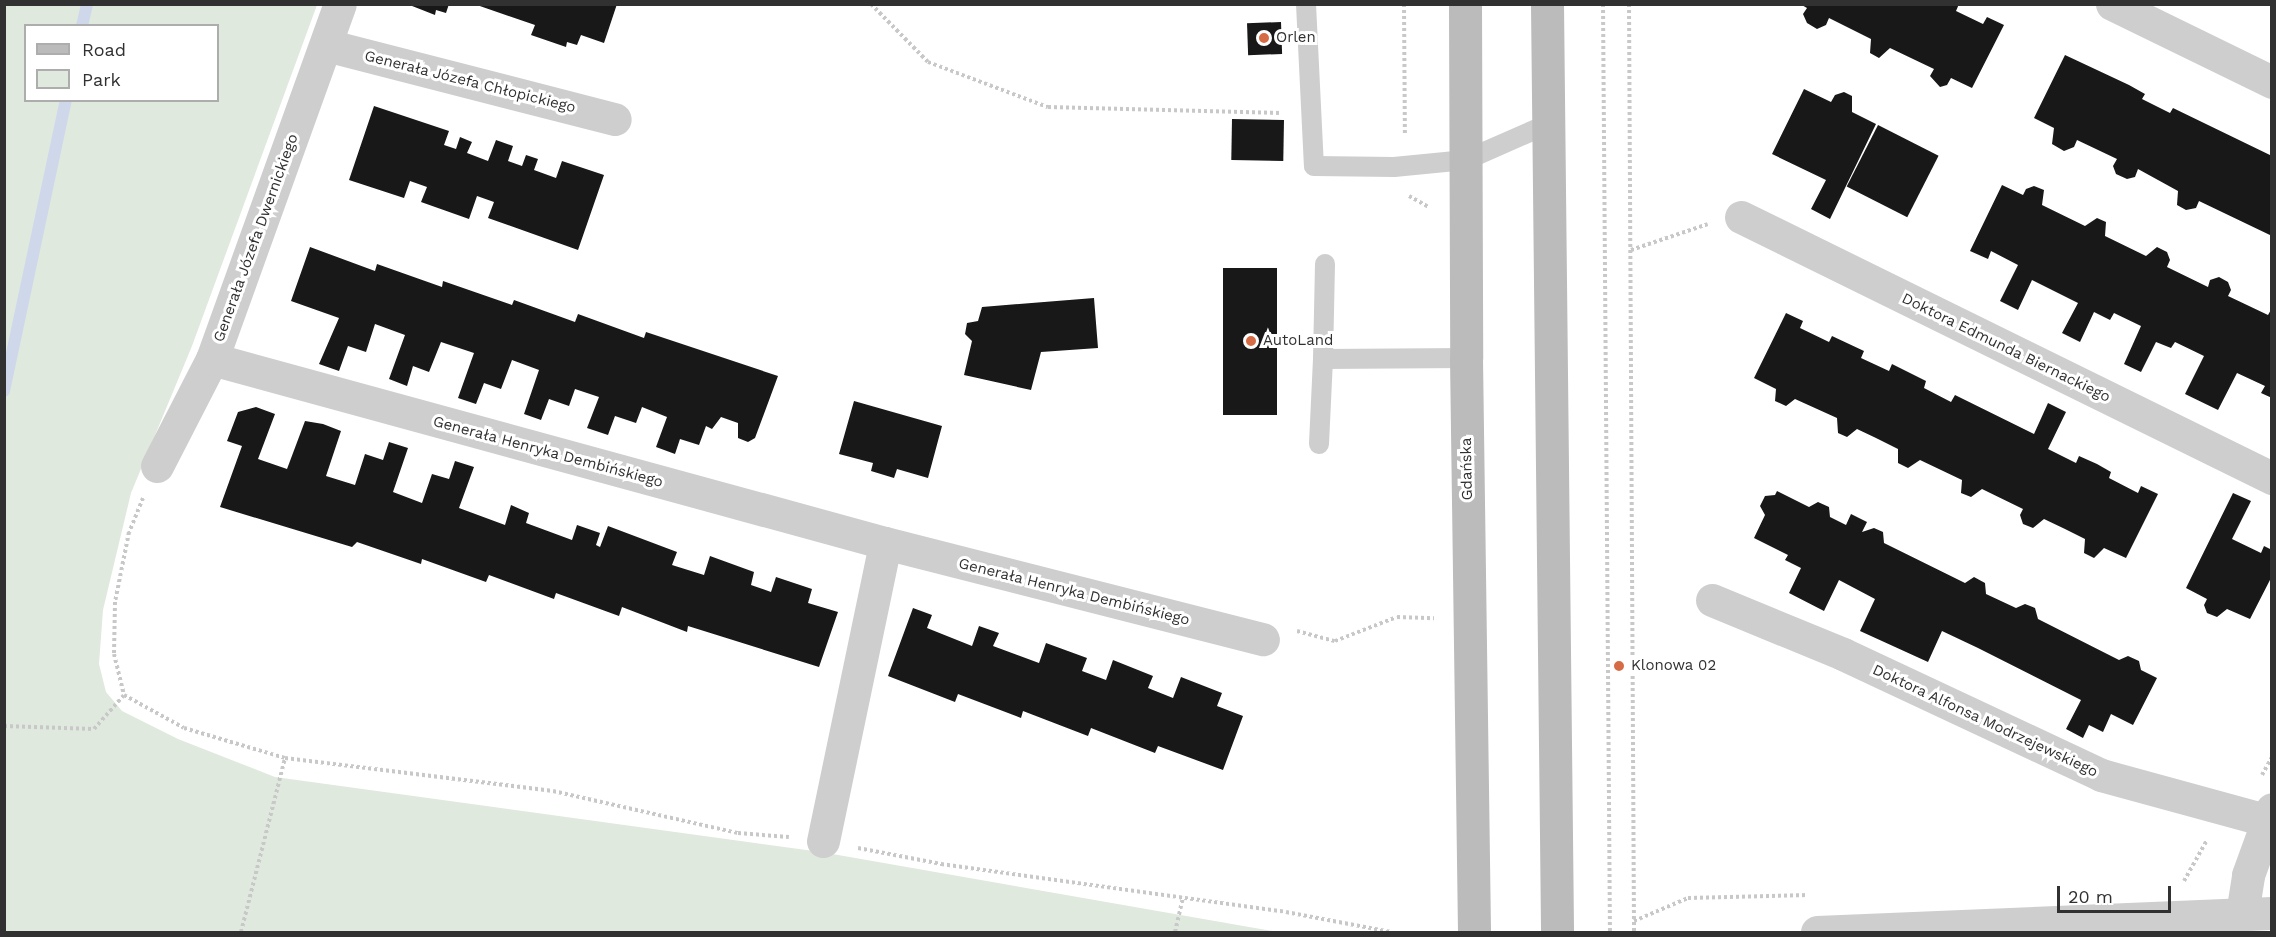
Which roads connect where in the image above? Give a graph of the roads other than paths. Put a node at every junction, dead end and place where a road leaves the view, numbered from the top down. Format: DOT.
graph roads {
  1 [pos="340,4"];
  2 [pos="1306,4"];
  3 [pos="1465,4"];
  4 [pos="1547,4"];
  5 [pos="2112,4"];
  6 [pos="326,45"];
  7 [pos="2271,82"];
  8 [pos="615,119"];
  9 [pos="1548,124"];
  10 [pos="1466,160"];
  11 [pos="1741,217"];
  12 [pos="1325,264"];
  13 [pos="1466,358"];
  14 [pos="212,359"];
  15 [pos="1323,359"];
  16 [pos="1319,444"];
  17 [pos="157,466"];
  18 [pos="2271,478"];
  19 [pos="885,543"];
  20 [pos="1712,600"];
  21 [pos="1263,639"];
  22 [pos="2269,815"];
  23 [pos="823,841"];
  24 [pos="2256,920"];
  25 [pos="1474,933"];
  26 [pos="1557,933"];
  27 [pos="1817,933"];
  1 -- 6 [label="street, Generała Józefa Dwernickiego"];
  2 -- 10 [label="lane"];
  3 -- 10 [label="main road, Gdańska"];
  4 -- 9 [label="main road"];
  5 -- 7 [label="street"];
  6 -- 8 [label="street, Generała Józefa Chłopickiego"];
  6 -- 14 [label="street, Generała Józefa Dwernickiego"];
  9 -- 10 [label="lane"];
  9 -- 26 [label="main road"];
  10 -- 13 [label="main road, Gdańska"];
  11 -- 18 [label="street, Doktora Edmunda Biernackiego"];
  12 -- 15 [label="lane"];
  13 -- 15 [label="lane"];
  13 -- 25 [label="main road, Gdańska"];
  14 -- 17 [label="street, Generała Józefa Dwernickiego"];
  14 -- 19 [label="street, Generała Henryka Dembińskiego"];
  15 -- 16 [label="lane"];
  19 -- 21 [label="street, Generała Henryka Dembińskiego"];
  19 -- 23 [label="street"];
  20 -- 22 [label="street, Doktora Alfonsa Modrzejewskiego"];
  22 -- 24 [label="street"];
  24 -- 27 [label="street"];
}
